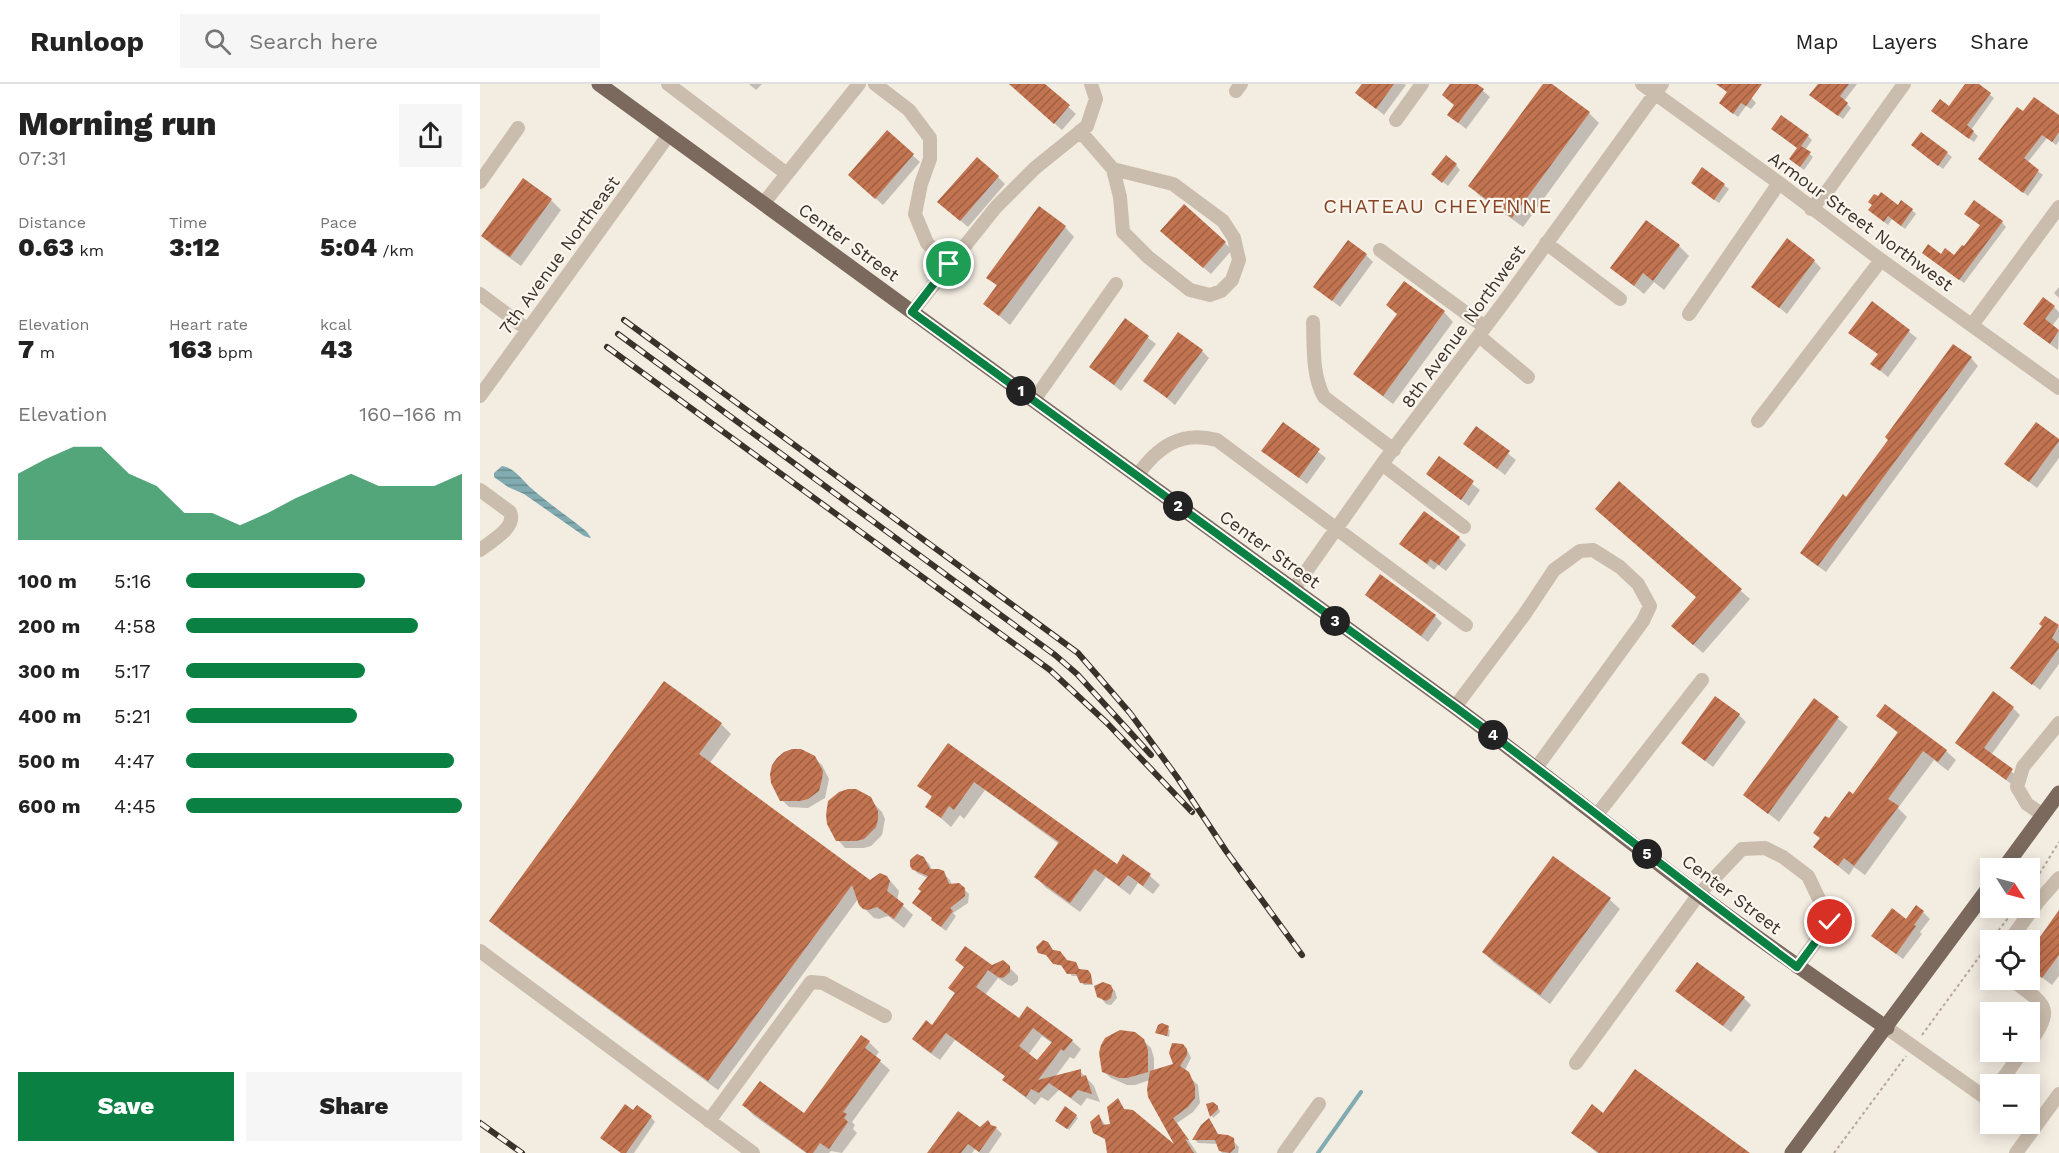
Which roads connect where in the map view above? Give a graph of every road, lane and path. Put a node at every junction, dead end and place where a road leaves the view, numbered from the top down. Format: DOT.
graph roads {
  1 [pos="599,84"];
  2 [pos="668,84"];
  3 [pos="860,84"];
  4 [pos="875,84"];
  5 [pos="1091,84"];
  6 [pos="1422,84"];
  7 [pos="1642,84"];
  8 [pos="1904,84"];
  9 [pos="1659,89"];
  10 [pos="1396,120"];
  11 [pos="518,128"];
  12 [pos="1080,131"];
  13 [pos="668,136"];
  14 [pos="1113,169"];
  15 [pos="787,174"];
  16 [pos="480,182"];
  17 [pos="1779,183"];
  18 [pos="764,204"];
  19 [pos="2059,207"];
  20 [pos="1812,209"];
  21 [pos="1546,243"];
  22 [pos="1380,250"];
  23 [pos="1881,260"];
  24 [pos="949,264"];
  25 [pos="1116,284"];
  26 [pos="480,294"];
  27 [pos="1620,299"];
  28 [pos="912,312"];
  29 [pos="1689,314"];
  30 [pos="1313,322"];
  31 [pos="1972,325"];
  32 [pos="528,330"];
  33 [pos="1482,332"];
  34 [pos="1528,377"];
  35 [pos="2059,388"];
  36 [pos="480,396"];
  37 [pos="1034,400"];
  38 [pos="1758,421"];
  39 [pos="1394,450"];
  40 [pos="1382,464"];
  41 [pos="1137,476"];
  42 [pos="480,490"];
  43 [pos="1464,527"];
  44 [pos="1336,529"];
  45 [pos="480,550"];
  46 [pos="1293,590"];
  47 [pos="1466,625"];
  48 [pos="1702,680"];
  49 [pos="1455,707"];
  50 [pos="2059,723"];
  51 [pos="1536,768"];
  52 [pos="2059,793"];
  53 [pos="2043,815"];
  54 [pos="1596,816"];
  55 [pos="2059,842"];
  56 [pos="2011,858"];
  57 [pos="2040,873"];
  58 [pos="2059,878"];
  59 [pos="1699,894"];
  60 [pos="1980,900"];
  61 [pos="2008,918"];
  62 [pos="1999,930"];
  63 [pos="2017,930"];
  64 [pos="480,951"];
  65 [pos="1797,967"];
  66 [pos="2026,990"];
  67 [pos="885,1016"];
  68 [pos="1887,1028"];
  69 [pos="2040,1028"];
  70 [pos="1576,1063"];
  71 [pos="1980,1093"];
  72 [pos="2059,1094"];
  73 [pos="1319,1104"];
  74 [pos="2040,1113"];
  75 [pos="709,1121"];
  76 [pos="2023,1134"];
  77 [pos="753,1153"];
  78 [pos="1284,1153"];
  79 [pos="1792,1153"];
  80 [pos="2016,1153"];
  1 -- 13 [label="main road, Center Street"];
  2 -- 15 [label="street"];
  3 -- 15 [label="street"];
  4 -- 24 [label="street"];
  5 -- 12 [label="street"];
  6 -- 10 [label="street"];
  7 -- 9 [label="street, Armour Street Northwest"];
  8 -- 20 [label="street"];
  9 -- 17 [label="street, Armour Street Northwest"];
  9 -- 21 [label="street, 8th Avenue Northwest"];
  11 -- 16 [label="street"];
  12 -- 14 [label="street"];
  12 -- 24 [label="street"];
  13 -- 18 [label="main road, Center Street"];
  13 -- 32 [label="street, 7th Avenue Northeast"];
  14 -- 14 [label="street"];
  15 -- 18 [label="street"];
  17 -- 20 [label="street, Armour Street Northwest"];
  17 -- 29 [label="street"];
  18 -- 28 [label="main road, Center Street"];
  19 -- 31 [label="street"];
  20 -- 23 [label="street, Armour Street Northwest"];
  21 -- 27 [label="street"];
  21 -- 33 [label="street, 8th Avenue Northwest"];
  22 -- 33 [label="street"];
  23 -- 31 [label="street, Armour Street Northwest"];
  23 -- 38 [label="street"];
  24 -- 28 [label="street"];
  25 -- 37 [label="street"];
  26 -- 32 [label="street"];
  28 -- 37 [label="main road, Center Street"];
  30 -- 39 [label="street"];
  31 -- 35 [label="street, Armour Street Northwest"];
  32 -- 36 [label="street, 7th Avenue Northeast"];
  33 -- 34 [label="street"];
  33 -- 39 [label="street, 8th Avenue Northwest"];
  37 -- 41 [label="main road, Center Street"];
  39 -- 40 [label="street, 8th Avenue Northwest"];
  40 -- 43 [label="street"];
  40 -- 44 [label="street, 8th Avenue Northwest"];
  41 -- 44 [label="street"];
  41 -- 46 [label="main road, Center Street"];
  42 -- 45 [label="street"];
  44 -- 46 [label="street, 8th Avenue Northwest"];
  44 -- 47 [label="street"];
  46 -- 49 [label="main road, Center Street"];
  48 -- 54 [label="street"];
  49 -- 51 [label="main road, Center Street"];
  49 -- 51 [label="street"];
  50 -- 53 [label="street"];
  51 -- 54 [label="main road, Center Street"];
  52 -- 53 [label="main road"];
  53 -- 56 [label="main road"];
  54 -- 59 [label="main road, Center Street"];
  55 -- 57 [label="path"];
  58 -- 63 [label="street"];
  59 -- 65 [label="main road, Center Street"];
  59 -- 65 [label="street"];
  59 -- 70 [label="street"];
  60 -- 68 [label="main road"];
  61 -- 62 [label="path"];
  64 -- 75 [label="street"];
  65 -- 68 [label="main road, Center Street"];
  66 -- 69 [label="street"];
  67 -- 75 [label="street"];
  68 -- 71 [label="street"];
  68 -- 79 [label="main road"];
  72 -- 74 [label="street"];
  73 -- 78 [label="street"];
  75 -- 77 [label="street"];
  76 -- 80 [label="street"];
}
